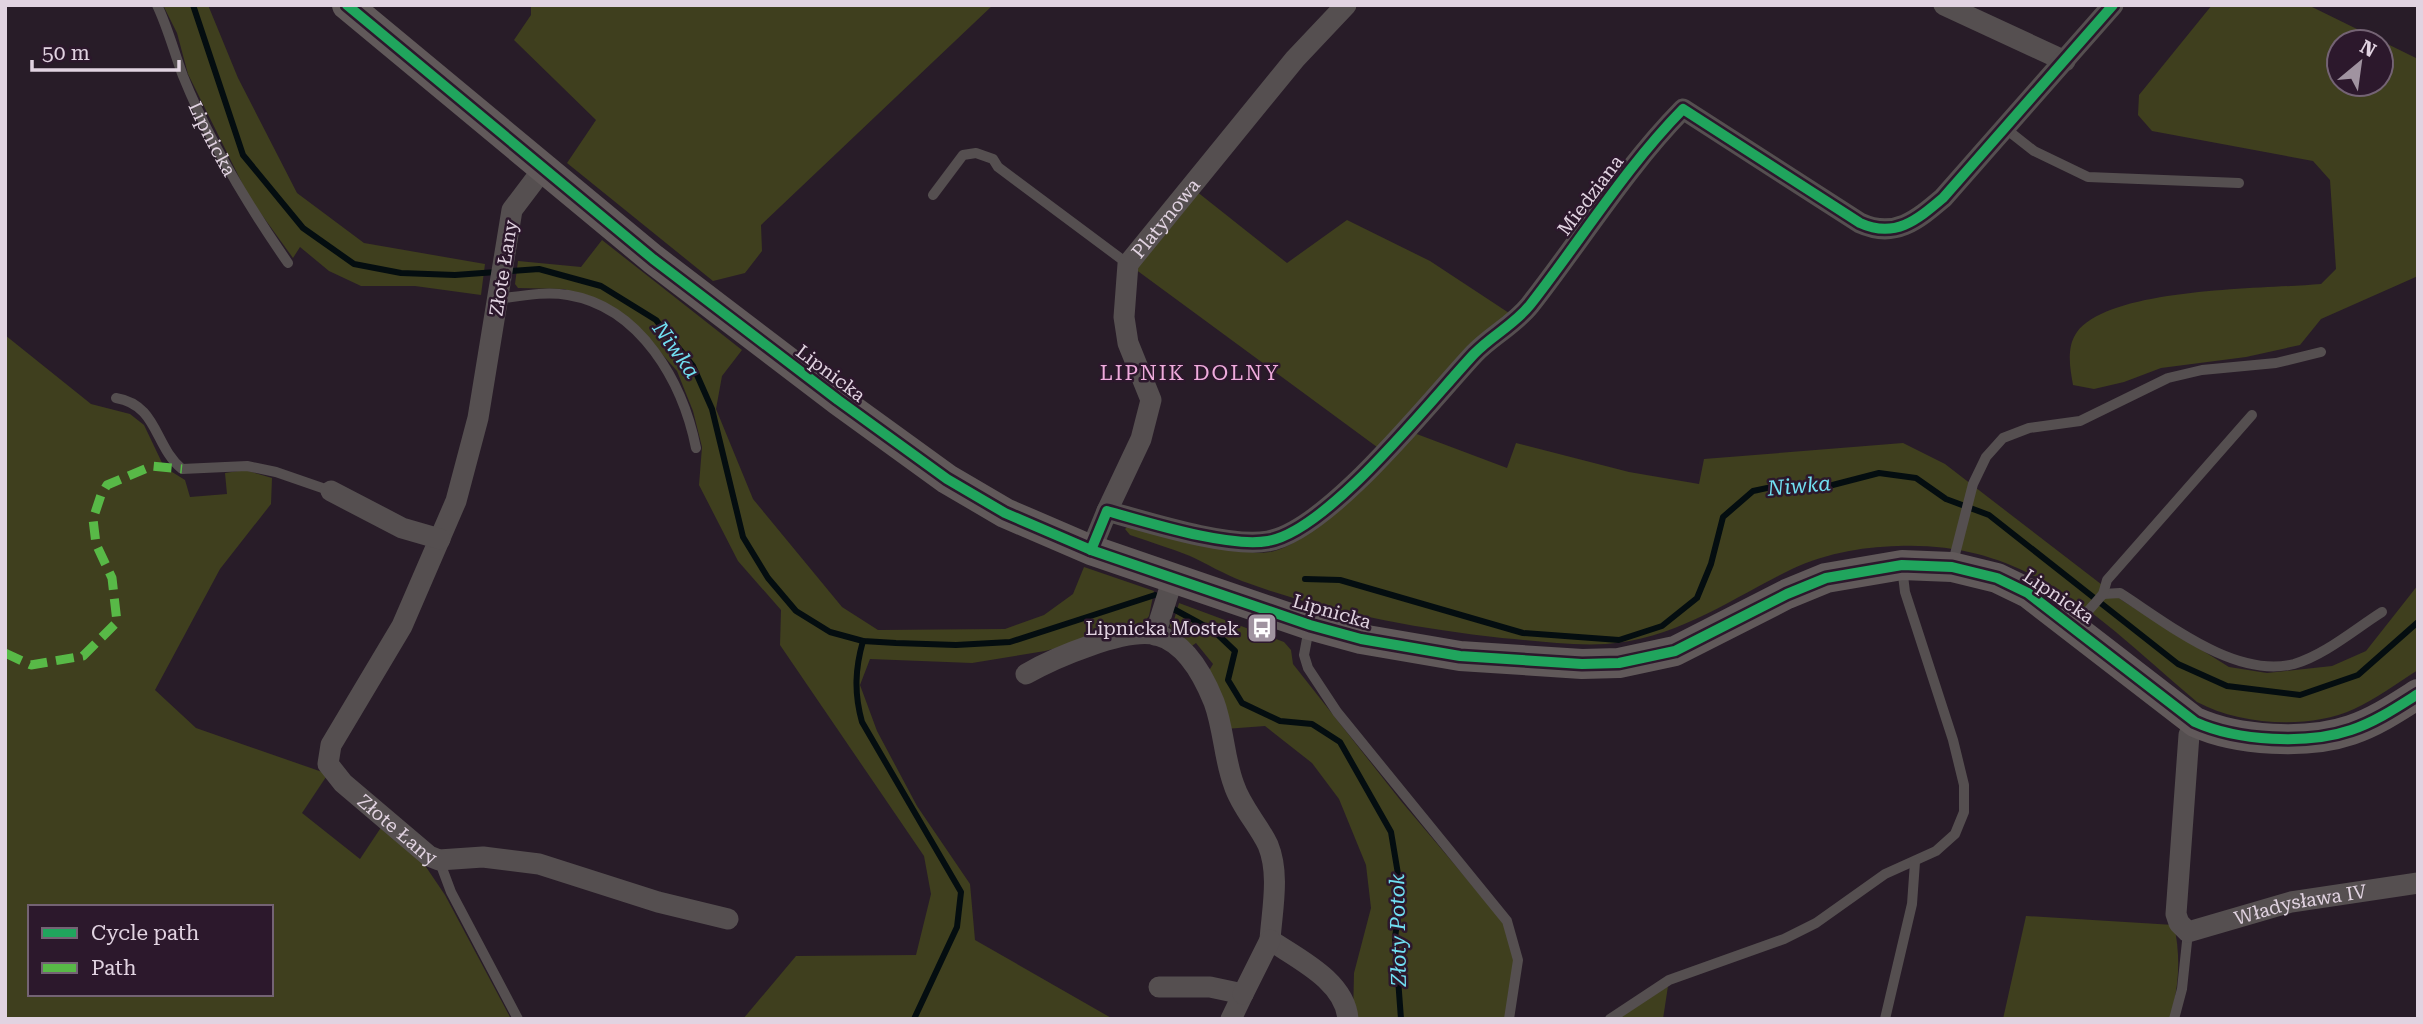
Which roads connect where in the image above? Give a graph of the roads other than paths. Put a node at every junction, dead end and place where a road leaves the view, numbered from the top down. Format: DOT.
graph roads {
  1 [pos="157,5"];
  2 [pos="347,5"];
  3 [pos="1346,5"];
  4 [pos="1944,5"];
  5 [pos="2113,5"];
  6 [pos="2065,61"];
  7 [pos="2006,129"];
  8 [pos="543,169"];
  9 [pos="2239,183"];
  10 [pos="933,195"];
  11 [pos="288,263"];
  12 [pos="1128,264"];
  13 [pos="499,294"];
  14 [pos="2321,352"];
  15 [pos="116,398"];
  16 [pos="2252,415"];
  17 [pos="696,448"];
  18 [pos="331,491"];
  19 [pos="1107,511"];
  20 [pos="440,539"];
  21 [pos="1091,550"];
  22 [pos="1902,565"];
  23 [pos="1952,567"];
  24 [pos="1170,587"];
  25 [pos="2103,594"];
  26 [pos="2382,612"];
  27 [pos="2080,622"];
  28 [pos="1310,625"];
  29 [pos="1157,629"];
  30 [pos="1026,674"];
  31 [pos="2418,694"];
  32 [pos="2195,722"];
  33 [pos="439,860"];
  34 [pos="1915,862"];
  35 [pos="2418,883"];
  36 [pos="728,919"];
  37 [pos="2188,932"];
  38 [pos="1270,940"];
  39 [pos="1159,987"];
  40 [pos="1243,994"];
  41 [pos="518,1019"];
  42 [pos="1231,1019"];
  43 [pos="1348,1019"];
  44 [pos="1509,1019"];
  45 [pos="1610,1019"];
  46 [pos="1885,1019"];
  47 [pos="2174,1019"];
  1 -- 11 [label="lane, Lipnicka"];
  2 -- 8 [label="street, Lipnicka"];
  3 -- 12 [label="street, Platynowa"];
  4 -- 6 [label="street"];
  5 -- 6 [label="street, Miedziana"];
  6 -- 7 [label="street, Miedziana"];
  7 -- 9 [label="lane"];
  7 -- 19 [label="street, Miedziana"];
  8 -- 13 [label="street, Złote Łany"];
  8 -- 21 [label="street, Lipnicka"];
  10 -- 12 [label="lane"];
  12 -- 19 [label="street, Platynowa"];
  13 -- 17 [label="lane"];
  13 -- 20 [label="street, Złote Łany"];
  14 -- 23 [label="lane"];
  15 -- 18 [label="lane"];
  16 -- 25 [label="lane, Lipnicka"];
  18 -- 20 [label="street"];
  19 -- 21 [label="street"];
  20 -- 33 [label="street, Złote Łany"];
  21 -- 24 [label="street, Lipnicka"];
  22 -- 23 [label="street, Lipnicka"];
  22 -- 28 [label="street, Lipnicka"];
  22 -- 34 [label="lane"];
  23 -- 27 [label="street, Lipnicka"];
  24 -- 28 [label="street, Lipnicka"];
  24 -- 29 [label="street"];
  25 -- 26 [label="lane, Lipnicka"];
  25 -- 27 [label="lane, Lipnicka"];
  27 -- 32 [label="street, Lipnicka"];
  28 -- 44 [label="lane"];
  29 -- 30 [label="street"];
  29 -- 38 [label="street"];
  31 -- 32 [label="street, Lipnicka"];
  32 -- 37 [label="street"];
  33 -- 36 [label="street, Złote Łany"];
  33 -- 41 [label="lane"];
  34 -- 45 [label="lane"];
  34 -- 46 [label="lane"];
  35 -- 37 [label="street, Władysława IV"];
  37 -- 47 [label="lane"];
  38 -- 40 [label="street"];
  38 -- 43 [label="street"];
  39 -- 40 [label="street"];
  40 -- 42 [label="street"];
}
